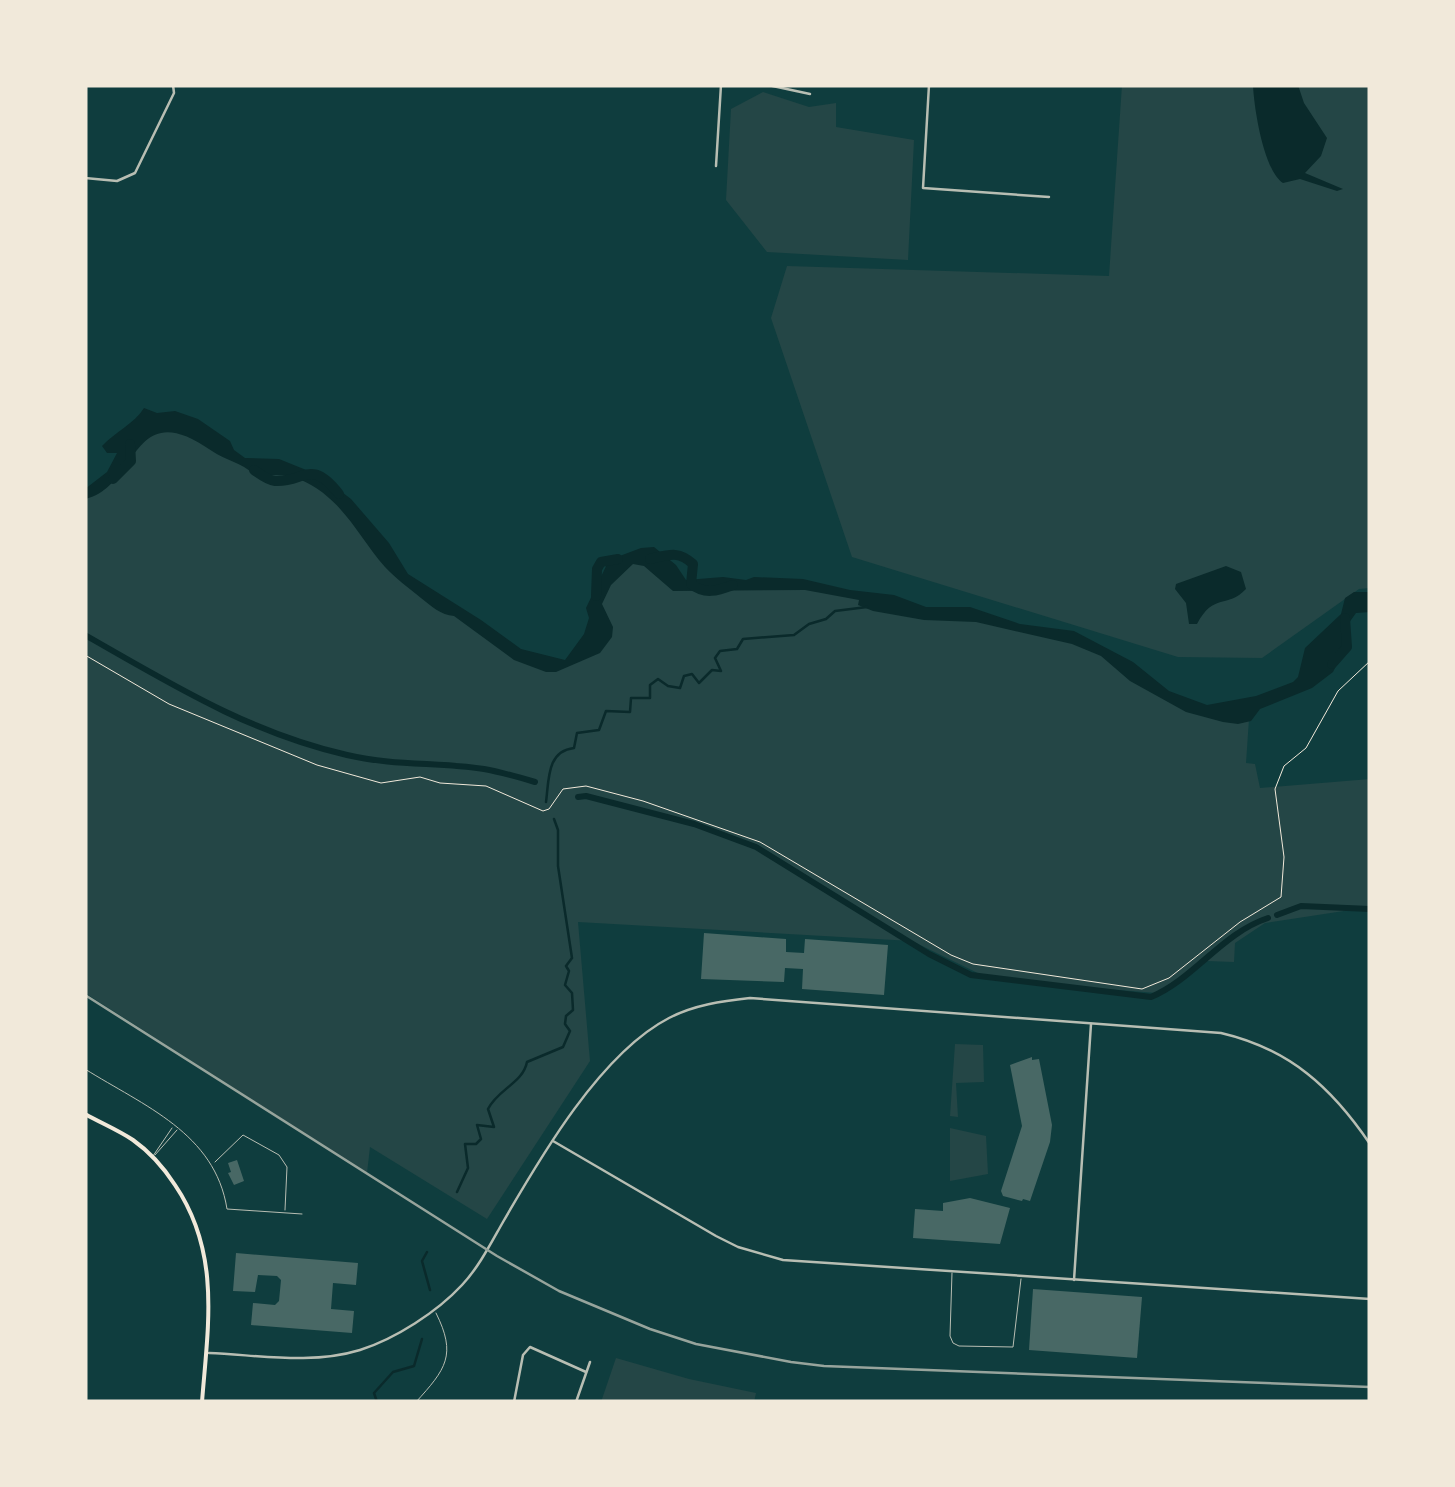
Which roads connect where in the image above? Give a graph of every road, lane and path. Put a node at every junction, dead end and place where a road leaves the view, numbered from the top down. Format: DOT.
graph roads {
  1 [pos="173,85"];
  2 [pos="720,85"];
  3 [pos="768,85"];
  4 [pos="929,85"];
  5 [pos="810,94"];
  6 [pos="716,166"];
  7 [pos="85,178"];
  8 [pos="1049,197"];
  9 [pos="85,654"];
  10 [pos="1370,661"];
  11 [pos="1091,1022"];
  12 [pos="85,1069"];
  13 [pos="85,1114"];
  14 [pos="174,1126"];
  15 [pos="178,1128"];
  16 [pos="553,1141"];
  17 [pos="1370,1144"];
  18 [pos="152,1157"];
  19 [pos="213,1163"];
  20 [pos="285,1213"];
  21 [pos="302,1214"];
  22 [pos="952,1273"];
  23 [pos="1021,1277"];
  24 [pos="1074,1280"];
  25 [pos="1370,1299"];
  26 [pos="434,1309"];
  27 [pos="206,1353"];
  28 [pos="590,1362"];
  29 [pos="586,1372"];
  30 [pos="202,1402"];
  31 [pos="416,1402"];
  32 [pos="514,1402"];
  33 [pos="576,1402"];
  1 -- 7 [label="street"];
  2 -- 6 [label="street"];
  3 -- 5 [label="street"];
  4 -- 8 [label="street"];
  9 -- 10 [label="path"];
  11 -- 16 [label="street"];
  11 -- 17 [label="street"];
  11 -- 24 [label="street"];
  12 -- 14 [label="lane"];
  13 -- 18 [label="main road"];
  14 -- 15 [label="lane"];
  14 -- 18 [label="lane"];
  15 -- 18 [label="lane"];
  15 -- 19 [label="lane"];
  16 -- 22 [label="street"];
  16 -- 26 [label="street"];
  18 -- 27 [label="main road"];
  19 -- 20 [label="lane"];
  19 -- 20 [label="lane"];
  20 -- 21 [label="lane"];
  22 -- 23 [label="street"];
  22 -- 23 [label="lane"];
  23 -- 24 [label="street"];
  24 -- 25 [label="street"];
  26 -- 27 [label="street"];
  26 -- 31 [label="lane"];
  27 -- 30 [label="main road"];
  28 -- 29 [label="street"];
  29 -- 32 [label="street"];
  29 -- 33 [label="street"];
}
